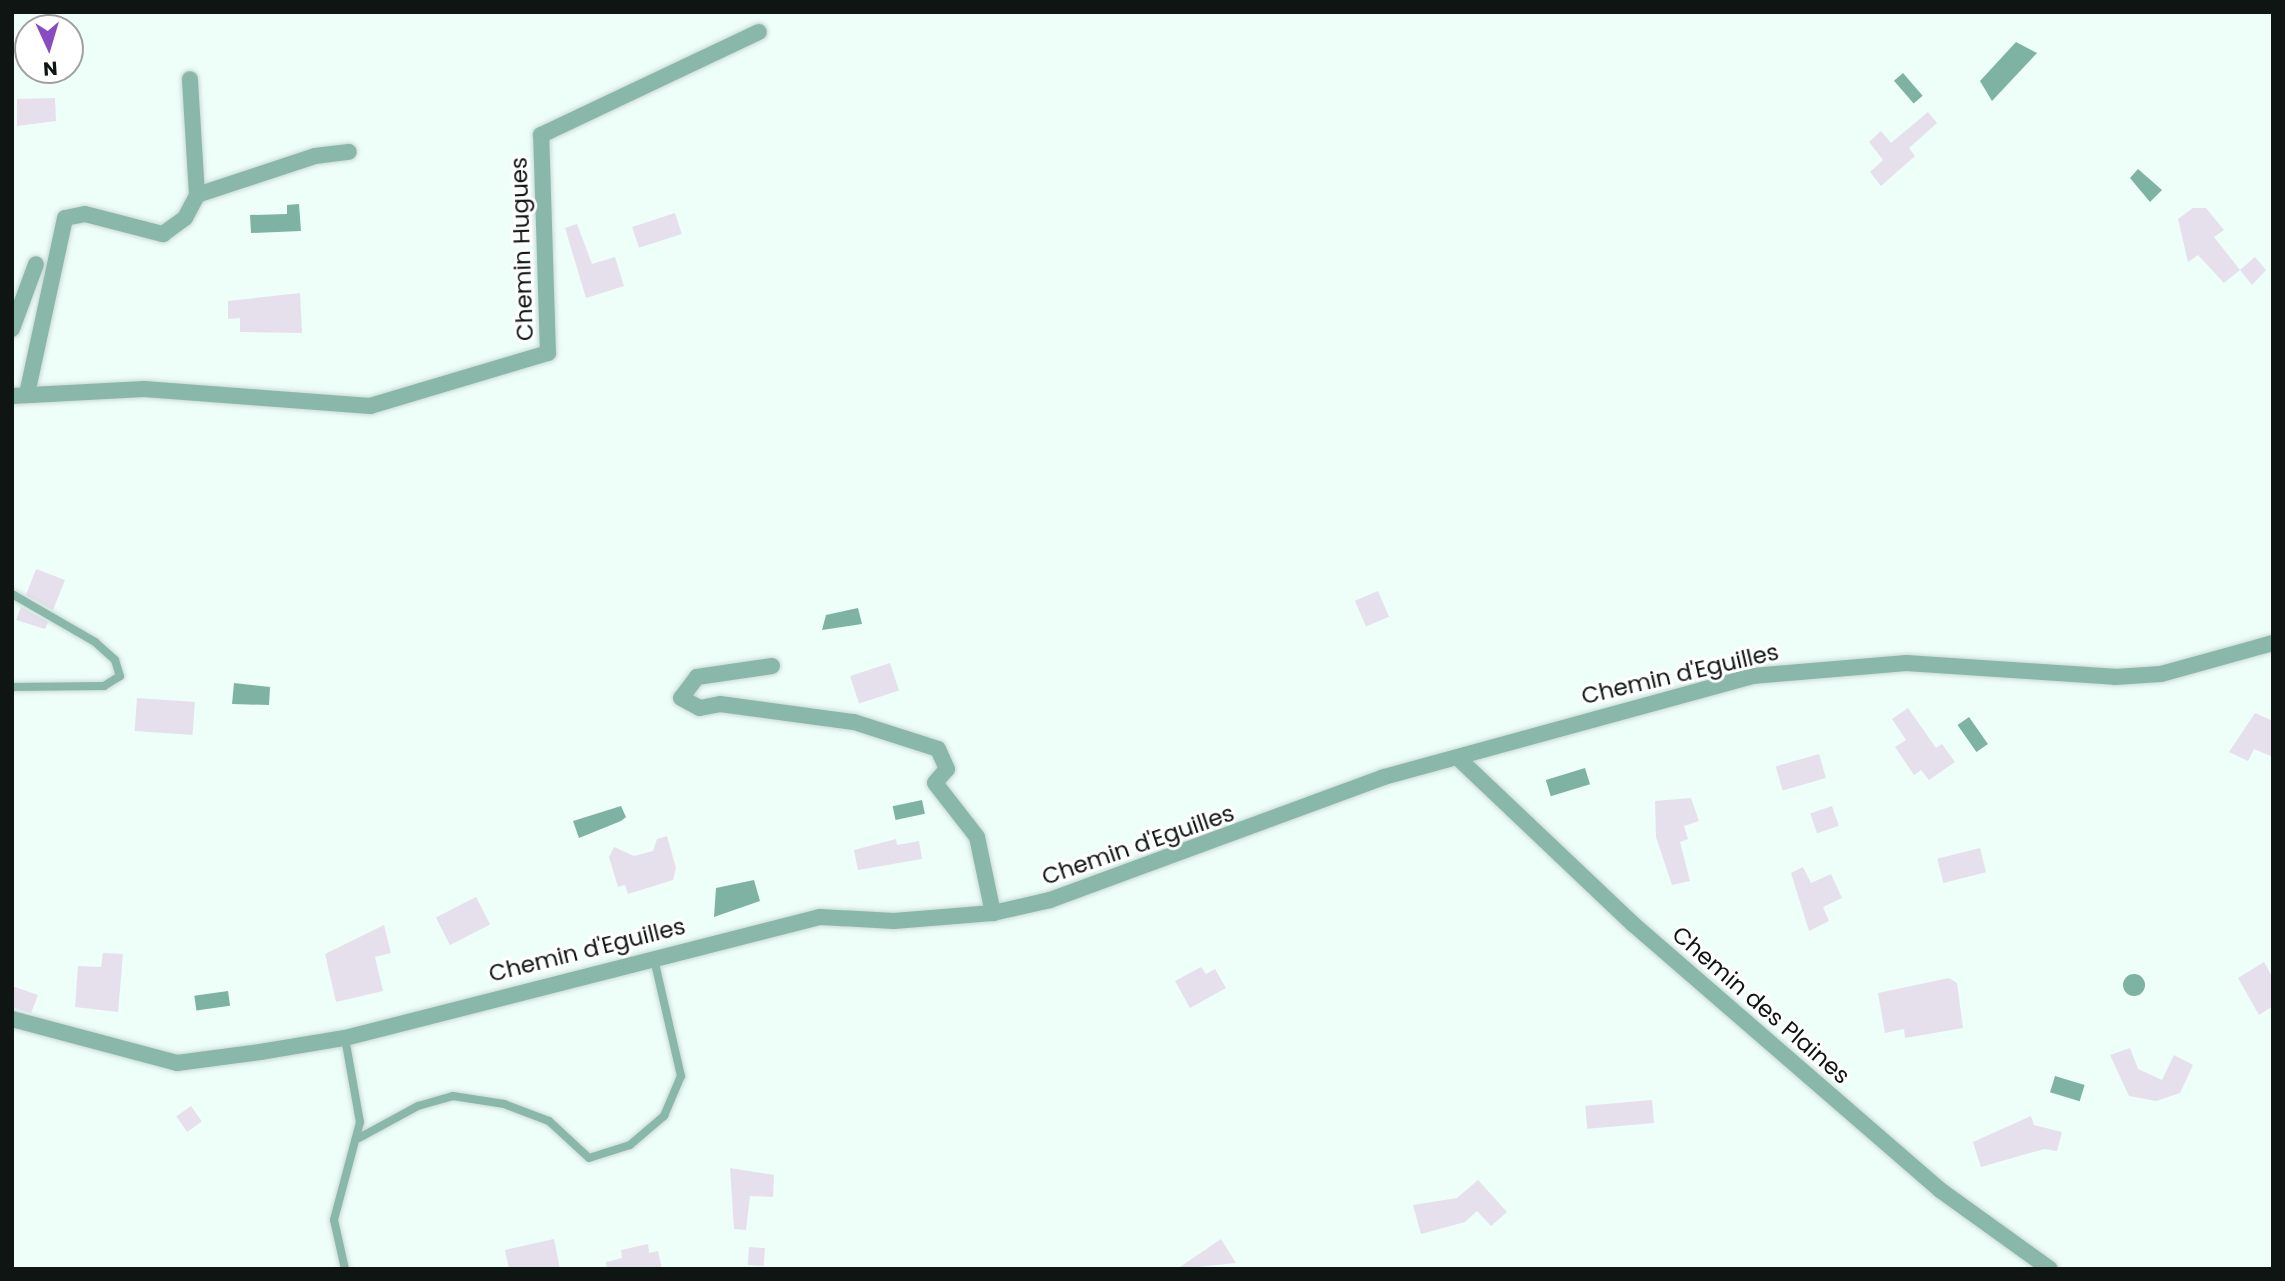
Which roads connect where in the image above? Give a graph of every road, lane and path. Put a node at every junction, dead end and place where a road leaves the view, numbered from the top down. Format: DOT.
graph roads {
  1 [pos="760,32"];
  2 [pos="190,79"];
  3 [pos="349,152"];
  4 [pos="197,195"];
  5 [pos="36,264"];
  6 [pos="12,329"];
  7 [pos="20,395"];
  8 [pos="12,594"];
  9 [pos="2273,643"];
  10 [pos="772,666"];
  11 [pos="12,687"];
  12 [pos="1458,758"];
  13 [pos="993,913"];
  14 [pos="653,956"];
  15 [pos="12,1019"];
  16 [pos="345,1038"];
  17 [pos="359,1138"];
  18 [pos="345,1269"];
  19 [pos="2050,1269"];
  1 -- 7 [label="street, Chemin Hugues"];
  2 -- 4 [label="street"];
  3 -- 4 [label="street"];
  4 -- 7 [label="street"];
  5 -- 6 [label="street"];
  8 -- 11 [label="lane"];
  9 -- 12 [label="street, Chemin d'Eguilles"];
  10 -- 13 [label="street"];
  12 -- 13 [label="street, Chemin d'Eguilles"];
  12 -- 19 [label="street, Chemin des Plaines"];
  13 -- 14 [label="street, Chemin d'Eguilles"];
  14 -- 16 [label="street, Chemin d'Eguilles"];
  14 -- 17 [label="lane"];
  15 -- 16 [label="street, Chemin d'Eguilles"];
  16 -- 17 [label="lane"];
  17 -- 18 [label="lane"];
}
